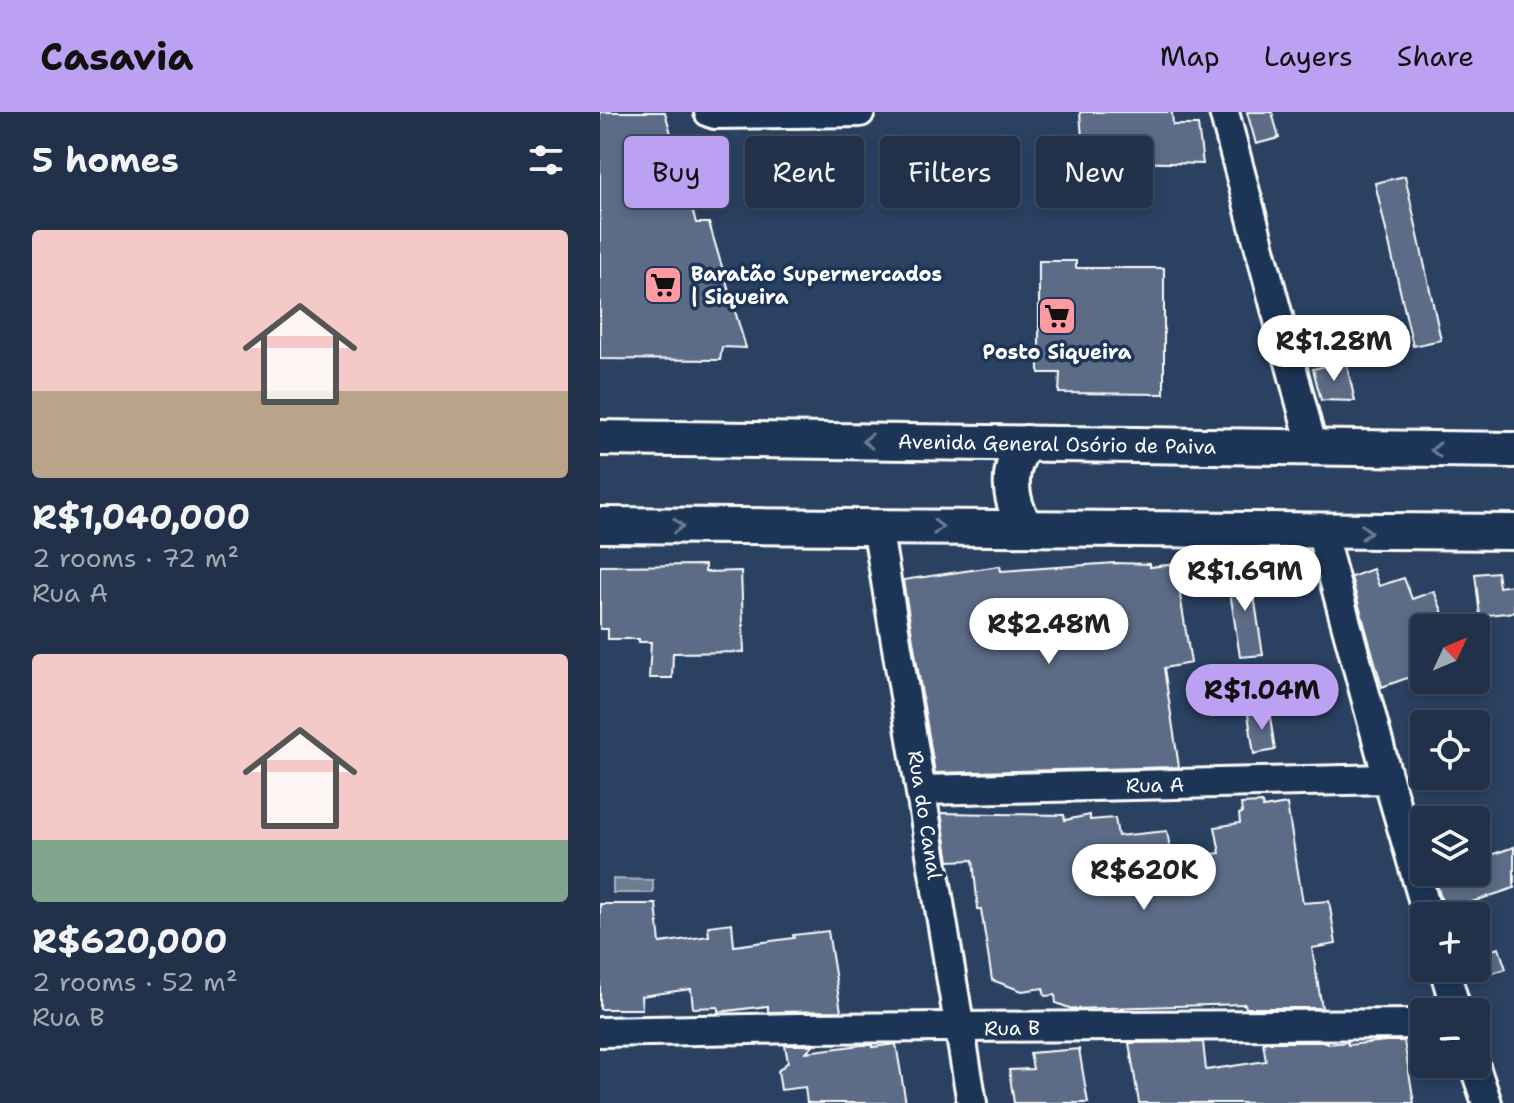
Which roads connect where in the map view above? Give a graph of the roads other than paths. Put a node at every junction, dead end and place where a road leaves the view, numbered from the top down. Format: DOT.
graph roads {
  1 [pos="709,112"];
  2 [pos="860,112"];
  3 [pos="1224,112"];
  4 [pos="600,438"];
  5 [pos="1026,443"];
  6 [pos="1313,449"];
  7 [pos="1514,450"];
  8 [pos="600,525"];
  9 [pos="877,526"];
  10 [pos="1026,528"];
  11 [pos="1321,531"];
  12 [pos="1514,532"];
  13 [pos="1388,779"];
  14 [pos="921,790"];
  15 [pos="1424,902"];
  16 [pos="1410,1024"];
  17 [pos="959,1029"];
  18 [pos="600,1032"];
  19 [pos="1479,1078"];
  20 [pos="972,1103"];
  21 [pos="1487,1103"];
  1 -- 2 [label="street"];
  3 -- 6 [label="street"];
  5 -- 4 [label="main road, Avenida General Osório de Paiva, one-way"];
  5 -- 6 [label="main road, Avenida General Osório de Paiva"];
  5 -- 10 [label="main road"];
  7 -- 6 [label="main road, Avenida General Osório de Paiva, one-way"];
  8 -- 9 [label="main road, one-way"];
  9 -- 10 [label="main road, one-way"];
  9 -- 14 [label="street, Rua do Canal"];
  10 -- 11 [label="main road"];
  11 -- 12 [label="main road, one-way"];
  11 -- 13 [label="street"];
  13 -- 14 [label="street, Rua A"];
  13 -- 15 [label="street"];
  14 -- 17 [label="street, Rua do Canal"];
  16 -- 17 [label="street, Rua B"];
  17 -- 18 [label="street, Rua B"];
  17 -- 20 [label="street, Rua do Canal"];
  19 -- 21 [label="street"];
}
